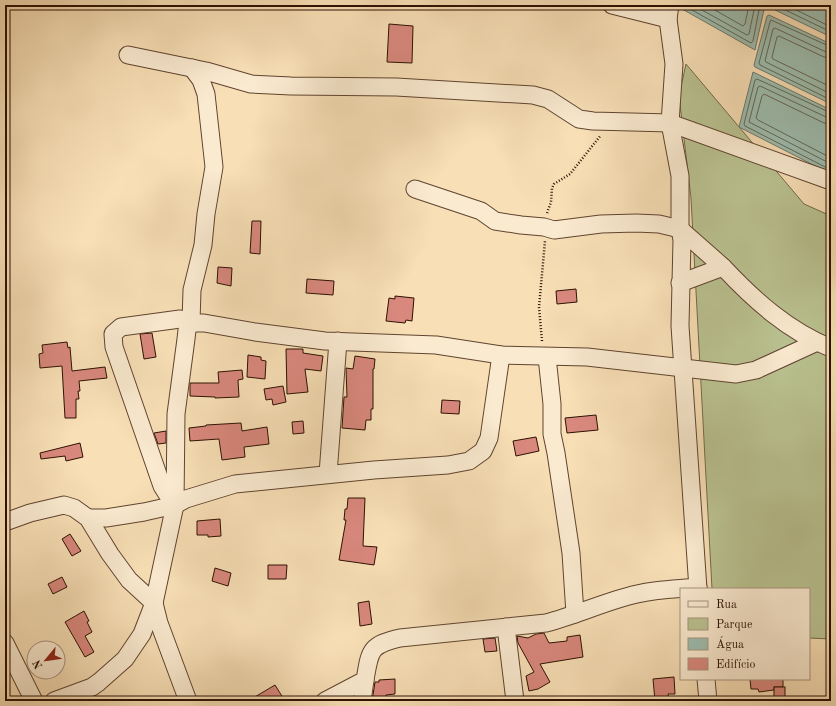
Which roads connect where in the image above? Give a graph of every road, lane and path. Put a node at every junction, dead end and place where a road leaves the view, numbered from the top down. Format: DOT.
graph roads {
  1 [pos="612,5"];
  2 [pos="668,9"];
  3 [pos="128,55"];
  4 [pos="192,68"];
  5 [pos="670,122"];
  6 [pos="831,181"];
  7 [pos="415,189"];
  8 [pos="680,229"];
  9 [pos="723,267"];
  10 [pos="680,283"];
  11 [pos="191,322"];
  12 [pos="338,341"];
  13 [pos="824,345"];
  14 [pos="501,355"];
  15 [pos="546,357"];
  16 [pos="683,368"];
  17 [pos="328,474"];
  18 [pos="174,502"];
  19 [pos="88,518"];
  20 [pos="5,522"];
  21 [pos="698,588"];
  22 [pos="680,590"];
  23 [pos="154,603"];
  24 [pos="575,614"];
  25 [pos="506,627"];
  26 [pos="5,643"];
  27 [pos="365,680"];
  28 [pos="706,680"];
  29 [pos="34,701"];
  30 [pos="54,701"];
  31 [pos="188,701"];
  32 [pos="325,701"];
  33 [pos="362,701"];
  34 [pos="515,701"];
  35 [pos="708,701"];
  1 -- 2 [label="street"];
  2 -- 5 [label="street"];
  3 -- 4 [label="street"];
  4 -- 5 [label="street"];
  4 -- 11 [label="street"];
  5 -- 6 [label="street"];
  5 -- 8 [label="street"];
  7 -- 8 [label="street"];
  8 -- 9 [label="street"];
  8 -- 10 [label="street"];
  9 -- 10 [label="street"];
  9 -- 13 [label="street"];
  10 -- 16 [label="street"];
  11 -- 12 [label="street"];
  11 -- 18 [label="street"];
  11 -- 18 [label="street"];
  12 -- 14 [label="street"];
  12 -- 17 [label="street"];
  13 -- 16 [label="street"];
  14 -- 15 [label="street"];
  14 -- 17 [label="street"];
  15 -- 16 [label="street"];
  15 -- 24 [label="street"];
  16 -- 21 [label="street"];
  17 -- 18 [label="street"];
  18 -- 19 [label="street"];
  18 -- 23 [label="street"];
  19 -- 20 [label="street"];
  19 -- 23 [label="street"];
  22 -- 24 [label="street"];
  23 -- 30 [label="street"];
  23 -- 31 [label="street"];
  24 -- 25 [label="street"];
  25 -- 27 [label="street"];
  25 -- 34 [label="street"];
  26 -- 29 [label="street"];
  27 -- 32 [label="street"];
  27 -- 33 [label="street"];
  28 -- 35 [label="street"];
}
